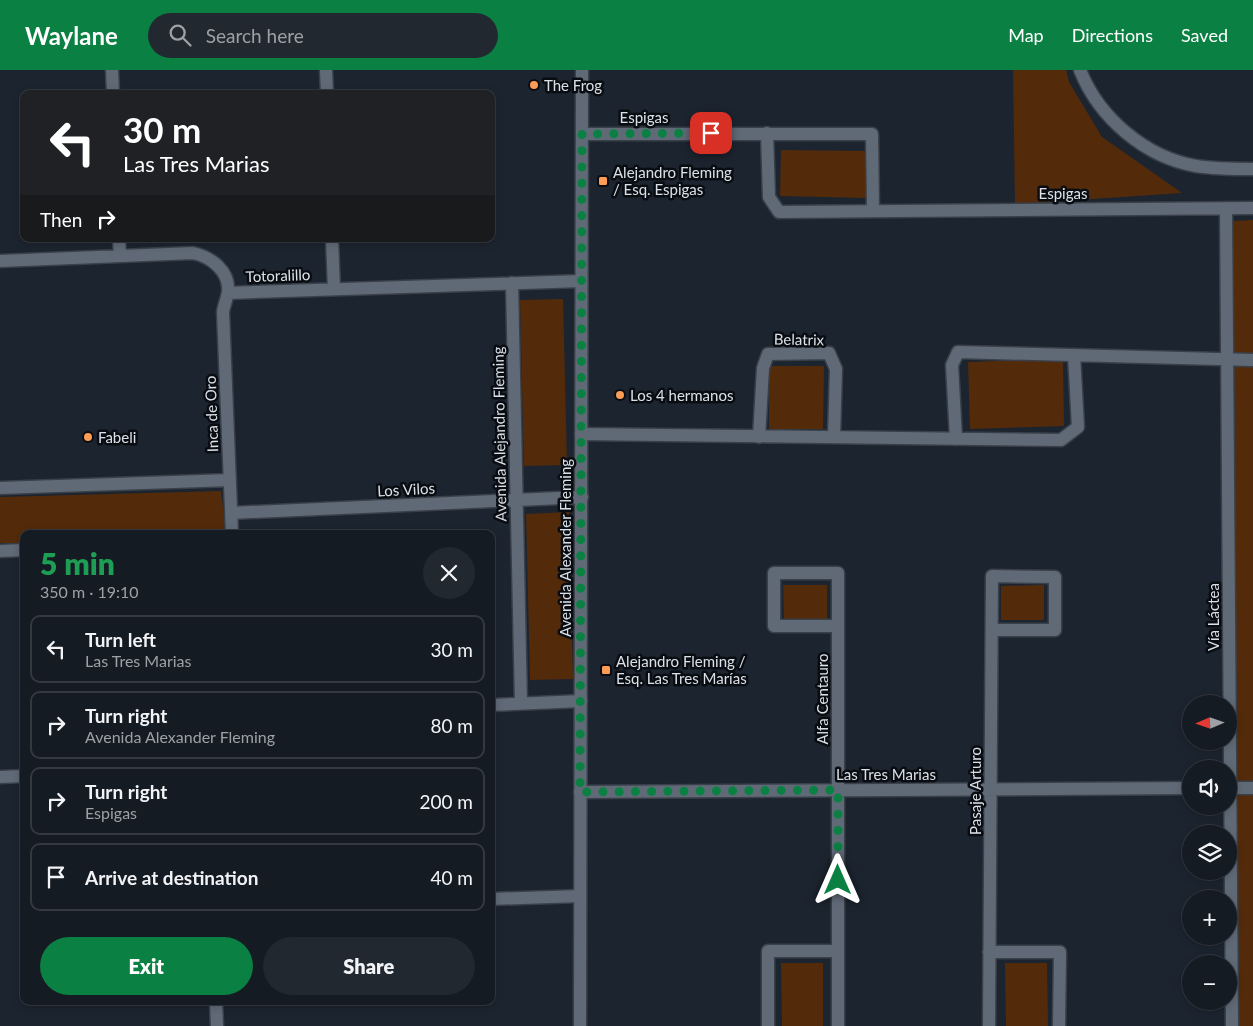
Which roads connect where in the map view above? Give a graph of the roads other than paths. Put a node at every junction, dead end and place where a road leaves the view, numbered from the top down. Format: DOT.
graph roads {
  1 [pos="112,70"];
  2 [pos="326,70"];
  3 [pos="582,70"];
  4 [pos="1080,70"];
  5 [pos="113,90"];
  6 [pos="327,90"];
  7 [pos="767,133"];
  8 [pos="582,134"];
  9 [pos="1253,169"];
  10 [pos="1226,208"];
  11 [pos="1253,208"];
  12 [pos="873,210"];
  13 [pos="119,242"];
  14 [pos="332,242"];
  15 [pos="120,256"];
  16 [pos="0,261"];
  17 [pos="582,281"];
  18 [pos="512,283"];
  19 [pos="334,290"];
  20 [pos="228,294"];
  21 [pos="1074,355"];
  22 [pos="1227,359"];
  23 [pos="1253,360"];
  24 [pos="582,434"];
  25 [pos="759,437"];
  26 [pos="834,438"];
  27 [pos="956,439"];
  28 [pos="230,480"];
  29 [pos="0,488"];
  30 [pos="582,498"];
  31 [pos="517,500"];
  32 [pos="231,513"];
  33 [pos="232,530"];
  34 [pos="20,550"];
  35 [pos="0,551"];
  36 [pos="838,626"];
  37 [pos="992,630"];
  38 [pos="581,701"];
  39 [pos="521,704"];
  40 [pos="495,705"];
  41 [pos="1230,760"];
  42 [pos="20,776"];
  43 [pos="0,777"];
  44 [pos="1182,788"];
  45 [pos="1237,788"];
  46 [pos="1253,788"];
  47 [pos="991,789"];
  48 [pos="838,790"];
  49 [pos="580,792"];
  50 [pos="1230,815"];
  51 [pos="580,896"];
  52 [pos="495,899"];
  53 [pos="838,951"];
  54 [pos="989,952"];
  55 [pos="216,1005"];
  56 [pos="217,1026"];
  57 [pos="580,1026"];
  58 [pos="768,1026"];
  59 [pos="838,1026"];
  60 [pos="989,1026"];
  61 [pos="1060,1026"];
  62 [pos="1232,1026"];
  1 -- 5 [label="street"];
  2 -- 6 [label="street"];
  3 -- 8 [label="street, Avenida Alexander Fleming"];
  4 -- 9 [label="street"];
  7 -- 8 [label="street, Espigas"];
  7 -- 12 [label="street, Espigas"];
  7 -- 12 [label="street, Espigas"];
  8 -- 17 [label="street, Avenida Alexander Fleming"];
  10 -- 11 [label="street, Espigas"];
  10 -- 12 [label="street, Espigas"];
  10 -- 22 [label="street, Vía Láctea"];
  13 -- 15 [label="street"];
  14 -- 19 [label="street"];
  15 -- 16 [label="street, Totoralillo"];
  15 -- 20 [label="street, Totoralillo"];
  17 -- 18 [label="street, Totoralillo"];
  17 -- 24 [label="street, Avenida Alexander Fleming"];
  18 -- 19 [label="street, Totoralillo"];
  18 -- 31 [label="street, Avenida Alejandro Fleming"];
  19 -- 20 [label="street, Totoralillo"];
  20 -- 28 [label="street, Inca de Oro"];
  21 -- 22 [label="street"];
  21 -- 27 [label="street"];
  21 -- 27 [label="street"];
  22 -- 23 [label="street"];
  22 -- 41 [label="street, Vía Láctea"];
  24 -- 25 [label="street"];
  24 -- 30 [label="street, Avenida Alexander Fleming"];
  25 -- 26 [label="street"];
  25 -- 26 [label="street, Belatrix"];
  26 -- 27 [label="street"];
  28 -- 29 [label="street"];
  28 -- 32 [label="street, Inca de Oro"];
  30 -- 31 [label="street, Los Vilos"];
  30 -- 38 [label="street, Avenida Alexander Fleming"];
  31 -- 32 [label="street, Los Vilos"];
  31 -- 39 [label="street, Avenida Alejandro Fleming"];
  32 -- 33 [label="street, Inca de Oro"];
  34 -- 35 [label="street"];
  36 -- 36 [label="street, Alfa Centauro"];
  36 -- 48 [label="street, Alfa Centauro"];
  37 -- 37 [label="street, Pasaje Arturo"];
  37 -- 47 [label="street, Pasaje Arturo"];
  38 -- 39 [label="street"];
  38 -- 49 [label="street, Avenida Alexander Fleming"];
  39 -- 40 [label="street"];
  42 -- 43 [label="street"];
  44 -- 47 [label="street, Las Tres Marias"];
  45 -- 46 [label="street"];
  47 -- 48 [label="street, Las Tres Marias"];
  47 -- 54 [label="street, Pasaje Arturo"];
  48 -- 49 [label="street, Las Tres Marias"];
  48 -- 53 [label="street, Alfa Centauro"];
  49 -- 51 [label="street, Avenida Alexander Fleming"];
  50 -- 62 [label="street, Vía Láctea"];
  51 -- 52 [label="street"];
  51 -- 57 [label="street, Avenida Alexander Fleming"];
  53 -- 58 [label="street"];
  53 -- 59 [label="street, Alfa Centauro"];
  54 -- 60 [label="street, Pasaje Arturo"];
  54 -- 61 [label="street"];
  55 -- 56 [label="street"];
}
